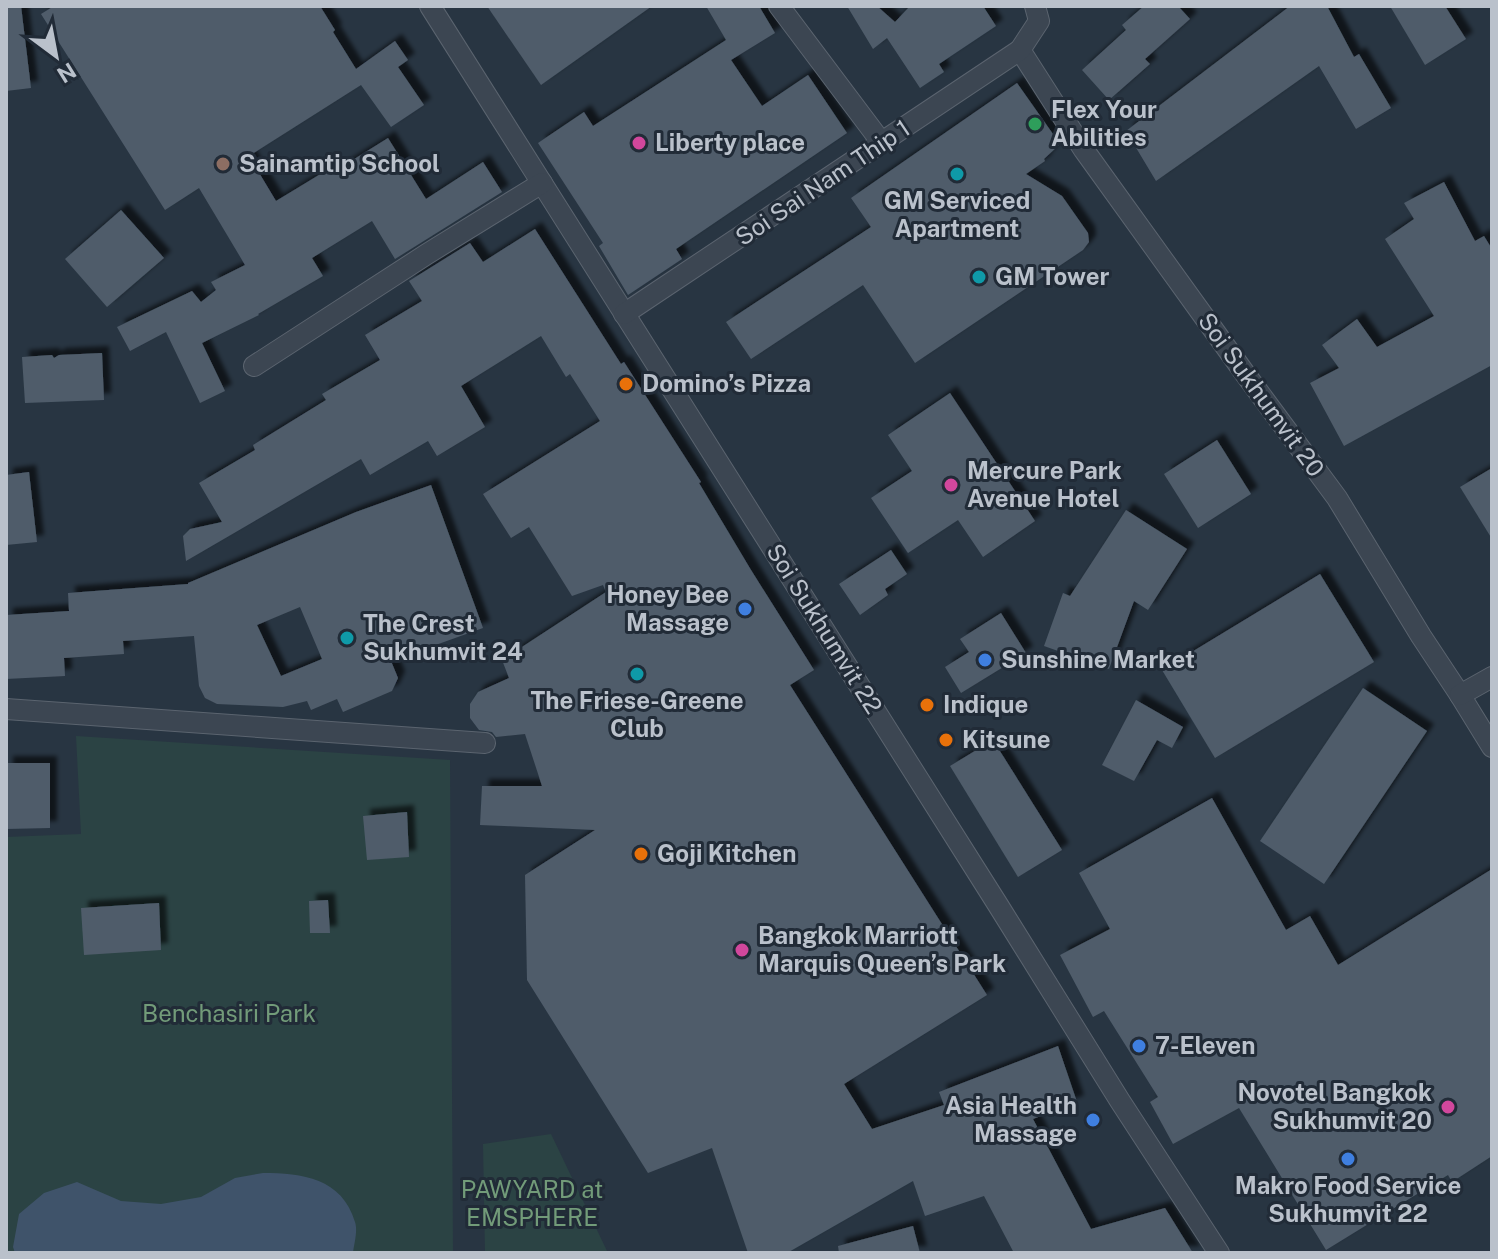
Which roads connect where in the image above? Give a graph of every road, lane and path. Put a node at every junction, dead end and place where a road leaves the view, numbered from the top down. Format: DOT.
graph roads {
  1 [pos="779,6"];
  2 [pos="1035,6"];
  3 [pos="437,9"];
  4 [pos="1020,50"];
  5 [pos="882,143"];
  6 [pos="542,183"];
  7 [pos="624,314"];
  8 [pos="254,366"];
  9 [pos="1492,677"];
  10 [pos="1460,695"];
  11 [pos="6,709"];
  12 [pos="485,743"];
  13 [pos="1492,747"];
  14 [pos="1219,1253"];
  1 -- 5 [label="street"];
  2 -- 4 [label="street"];
  3 -- 6 [label="street, Soi Sukhumvit 22"];
  4 -- 5 [label="street, Soi Sai Nam Thip 1"];
  4 -- 10 [label="street, Soi Sukhumvit 20"];
  5 -- 7 [label="street, Soi Sai Nam Thip 1"];
  6 -- 7 [label="street, Soi Sukhumvit 22"];
  6 -- 8 [label="street"];
  7 -- 14 [label="street, Soi Sukhumvit 22"];
  9 -- 10 [label="street"];
  10 -- 13 [label="street, Soi Sukhumvit 20"];
  11 -- 12 [label="street"];
}
